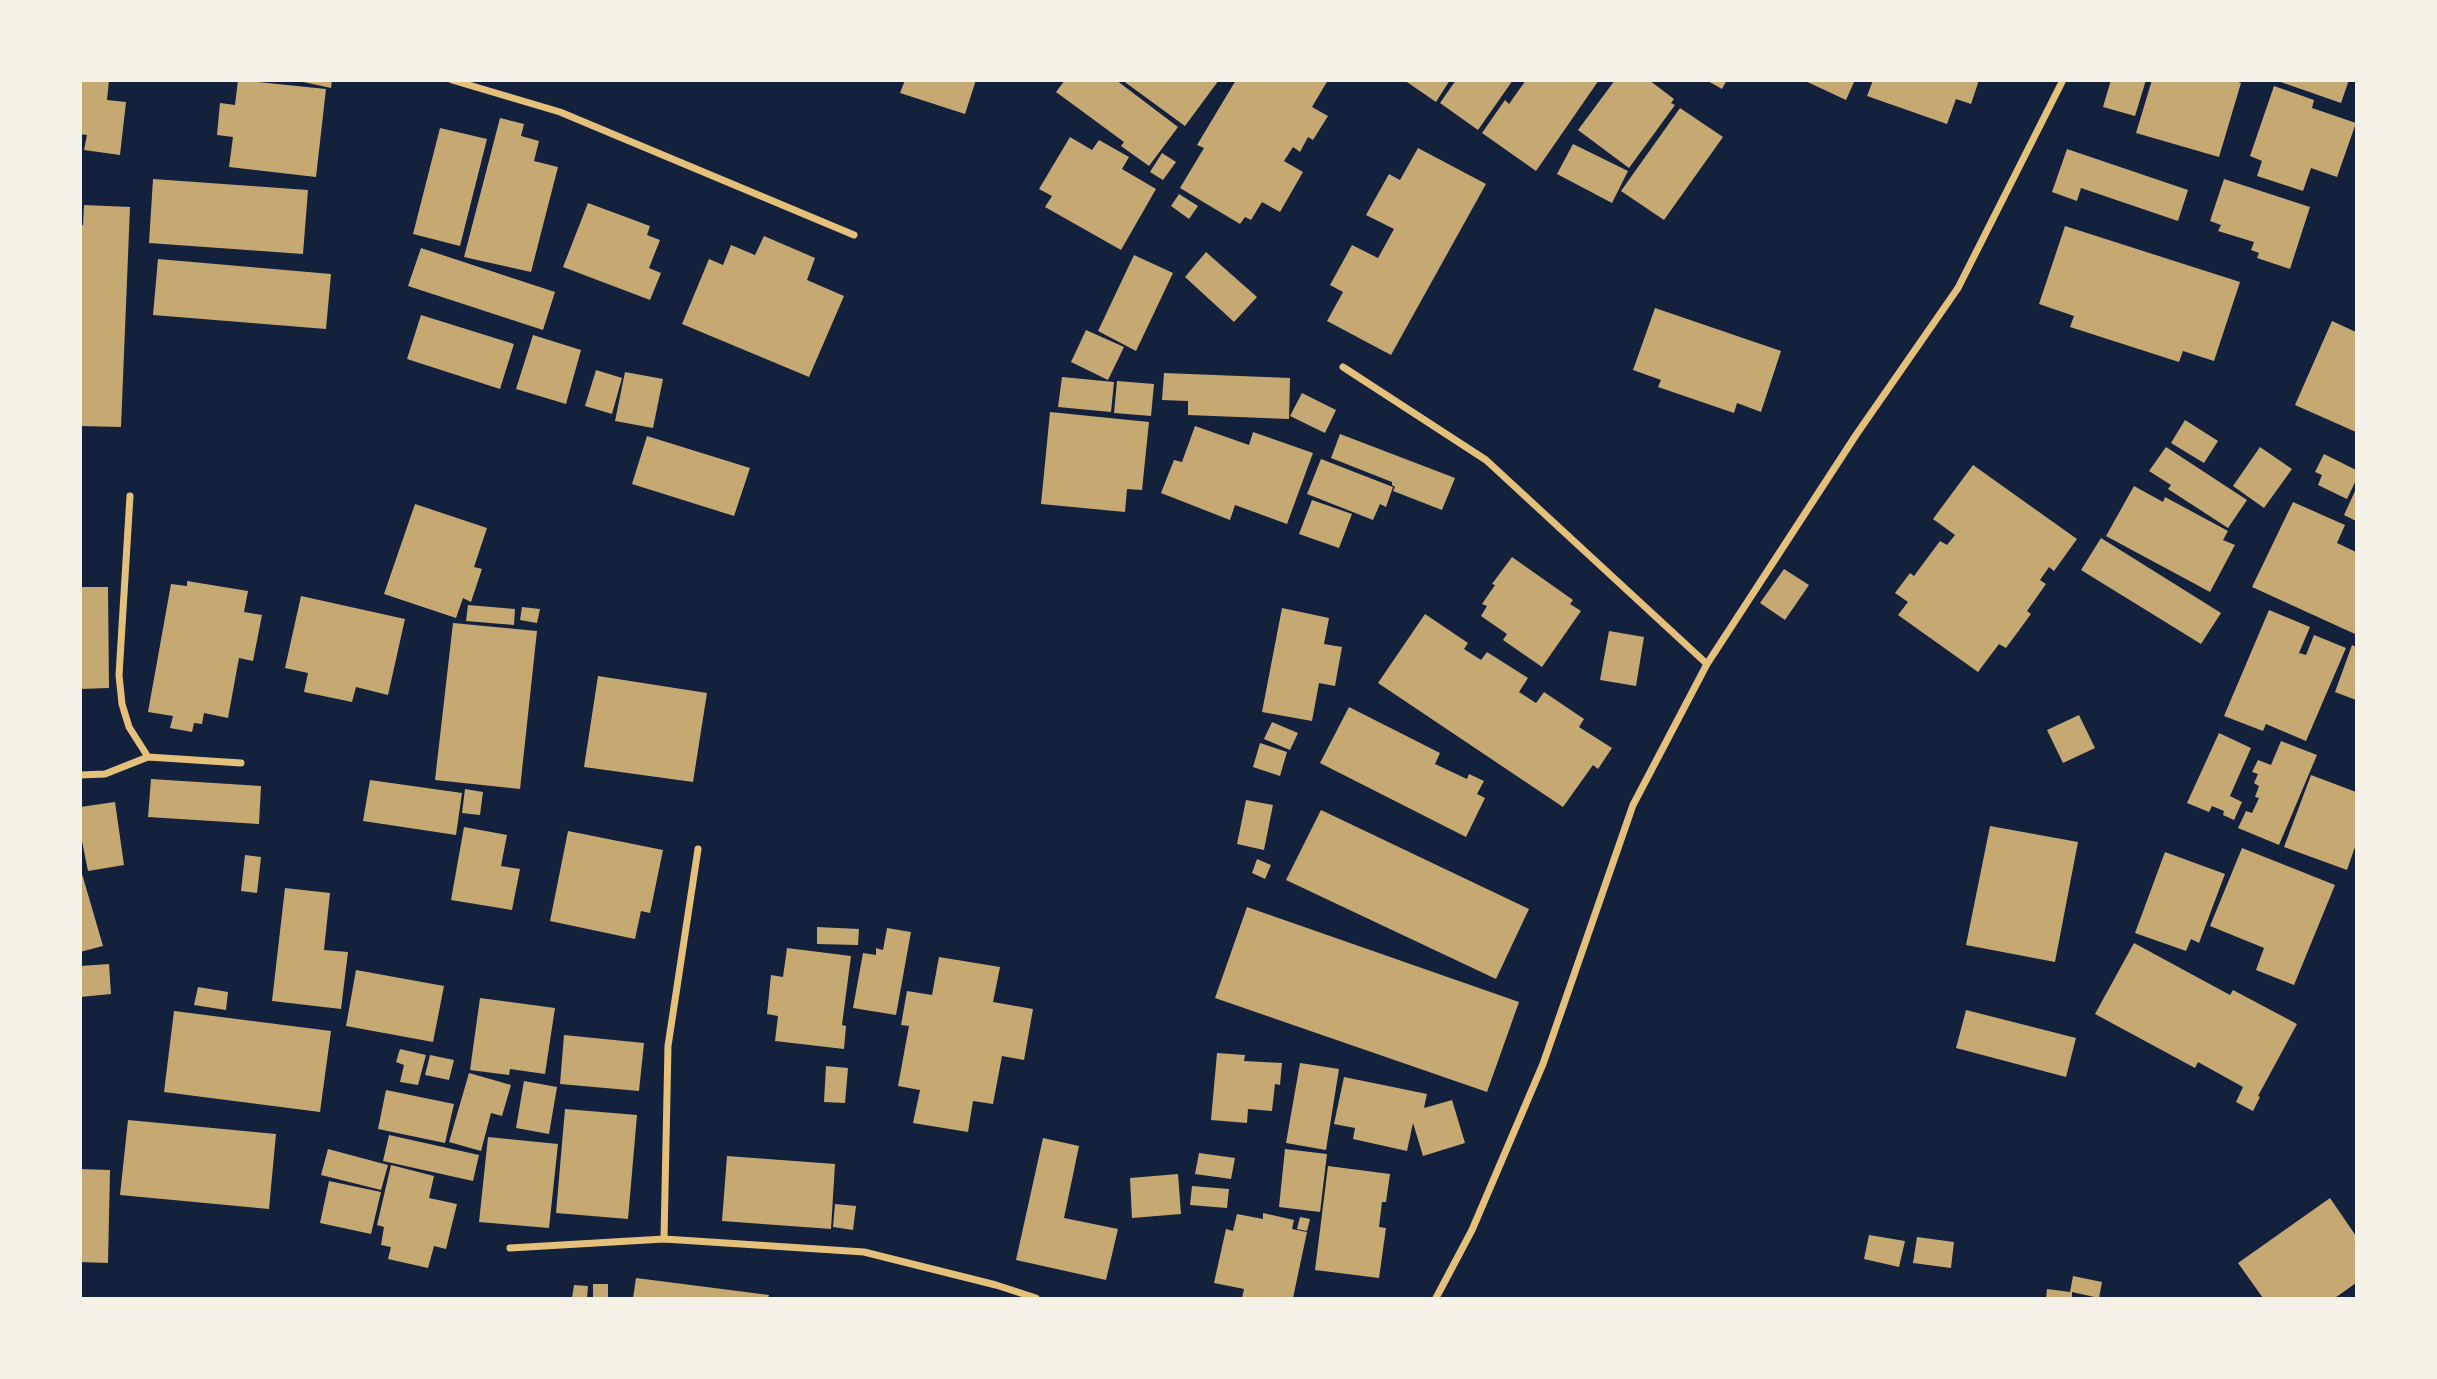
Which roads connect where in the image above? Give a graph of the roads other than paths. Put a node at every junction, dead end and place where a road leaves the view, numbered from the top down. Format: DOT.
graph roads {
  1 [pos="452,80"];
  2 [pos="2063,80"];
  3 [pos="854,235"];
  4 [pos="1343,367"];
  5 [pos="130,496"];
  6 [pos="1707,664"];
  7 [pos="148,757"];
  8 [pos="240,763"];
  9 [pos="80,775"];
  10 [pos="698,849"];
  11 [pos="664,1239"];
  12 [pos="510,1248"];
  13 [pos="1036,1298"];
  14 [pos="1436,1298"];
  1 -- 3 [label="street"];
  2 -- 6 [label="street"];
  4 -- 6 [label="street"];
  5 -- 7 [label="street"];
  6 -- 14 [label="street"];
  7 -- 8 [label="street"];
  7 -- 9 [label="street"];
  10 -- 11 [label="street"];
  11 -- 12 [label="street"];
  11 -- 13 [label="street"];
}
